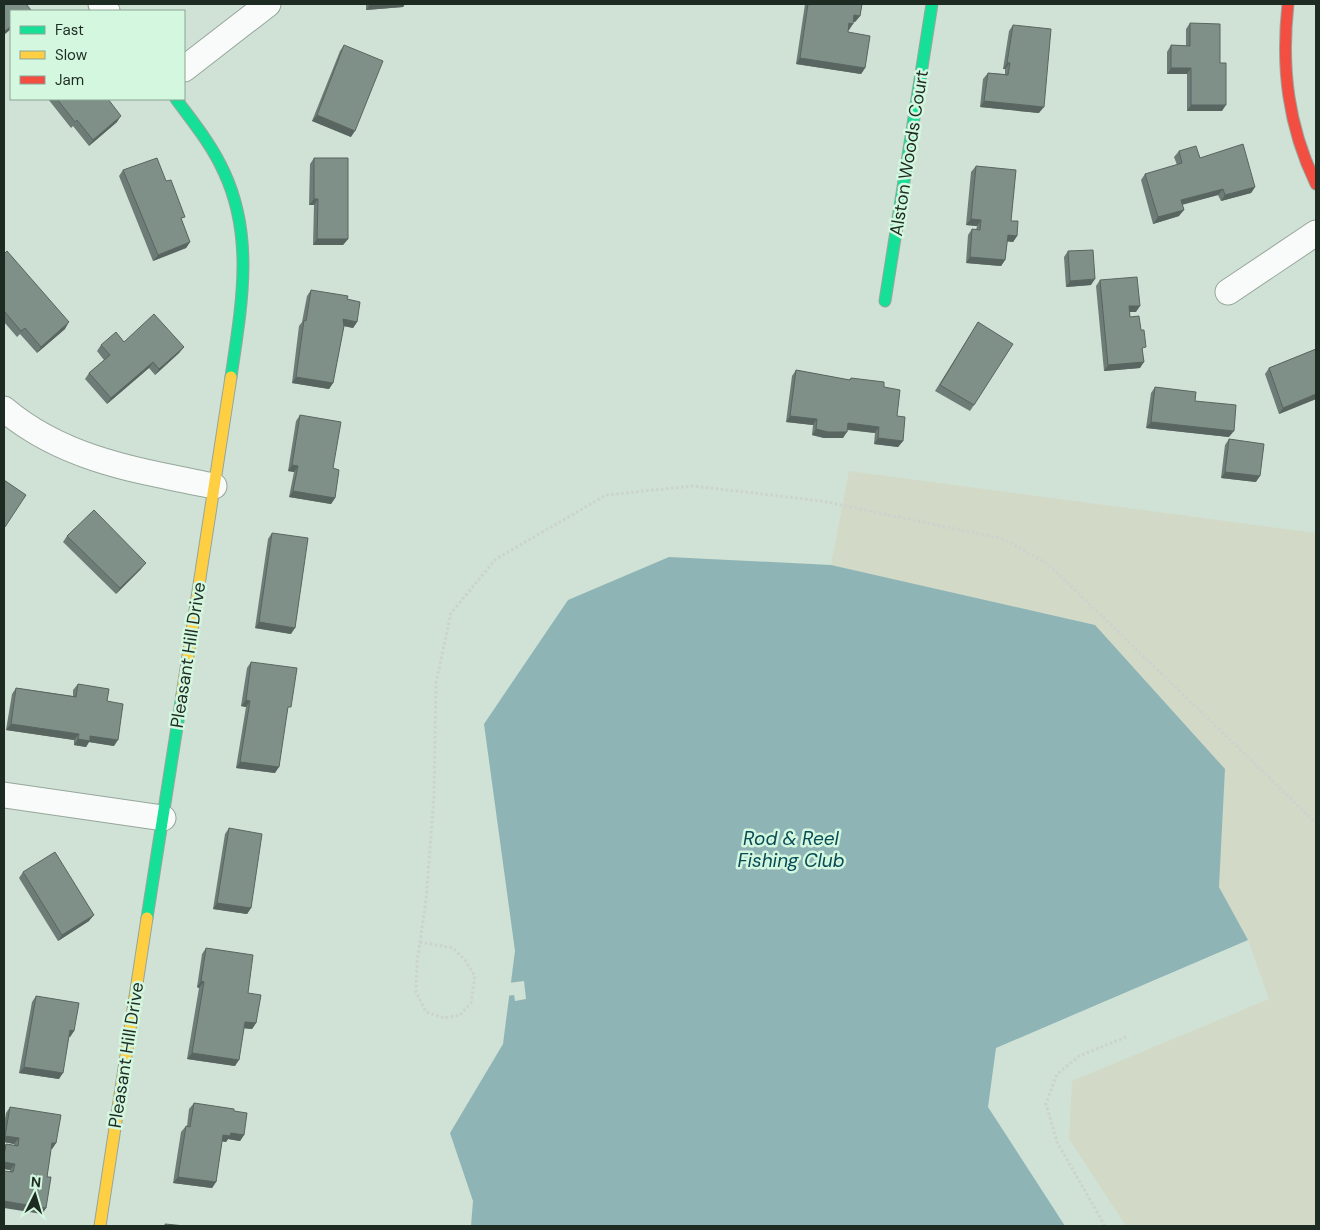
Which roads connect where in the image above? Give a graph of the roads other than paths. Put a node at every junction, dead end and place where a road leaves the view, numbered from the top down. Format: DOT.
graph roads {
  1 [pos="268,4"];
  2 [pos="932,4"];
  3 [pos="1288,4"];
  4 [pos="185,68"];
  5 [pos="177,100"];
  6 [pos="1316,184"];
  7 [pos="1316,233"];
  8 [pos="1228,292"];
  9 [pos="885,301"];
  10 [pos="4,409"];
  11 [pos="214,486"];
  12 [pos="4,795"];
  13 [pos="163,818"];
  14 [pos="100,1226"];
  1 -- 4 [label="street"];
  2 -- 9 [label="street, Alston Woods Court"];
  3 -- 6 [label="street"];
  5 -- 11 [label="street, Pleasant Hill Drive"];
  7 -- 8 [label="street"];
  10 -- 11 [label="street"];
  11 -- 13 [label="street, Pleasant Hill Drive"];
  12 -- 13 [label="street"];
  13 -- 14 [label="street, Pleasant Hill Drive"];
}
